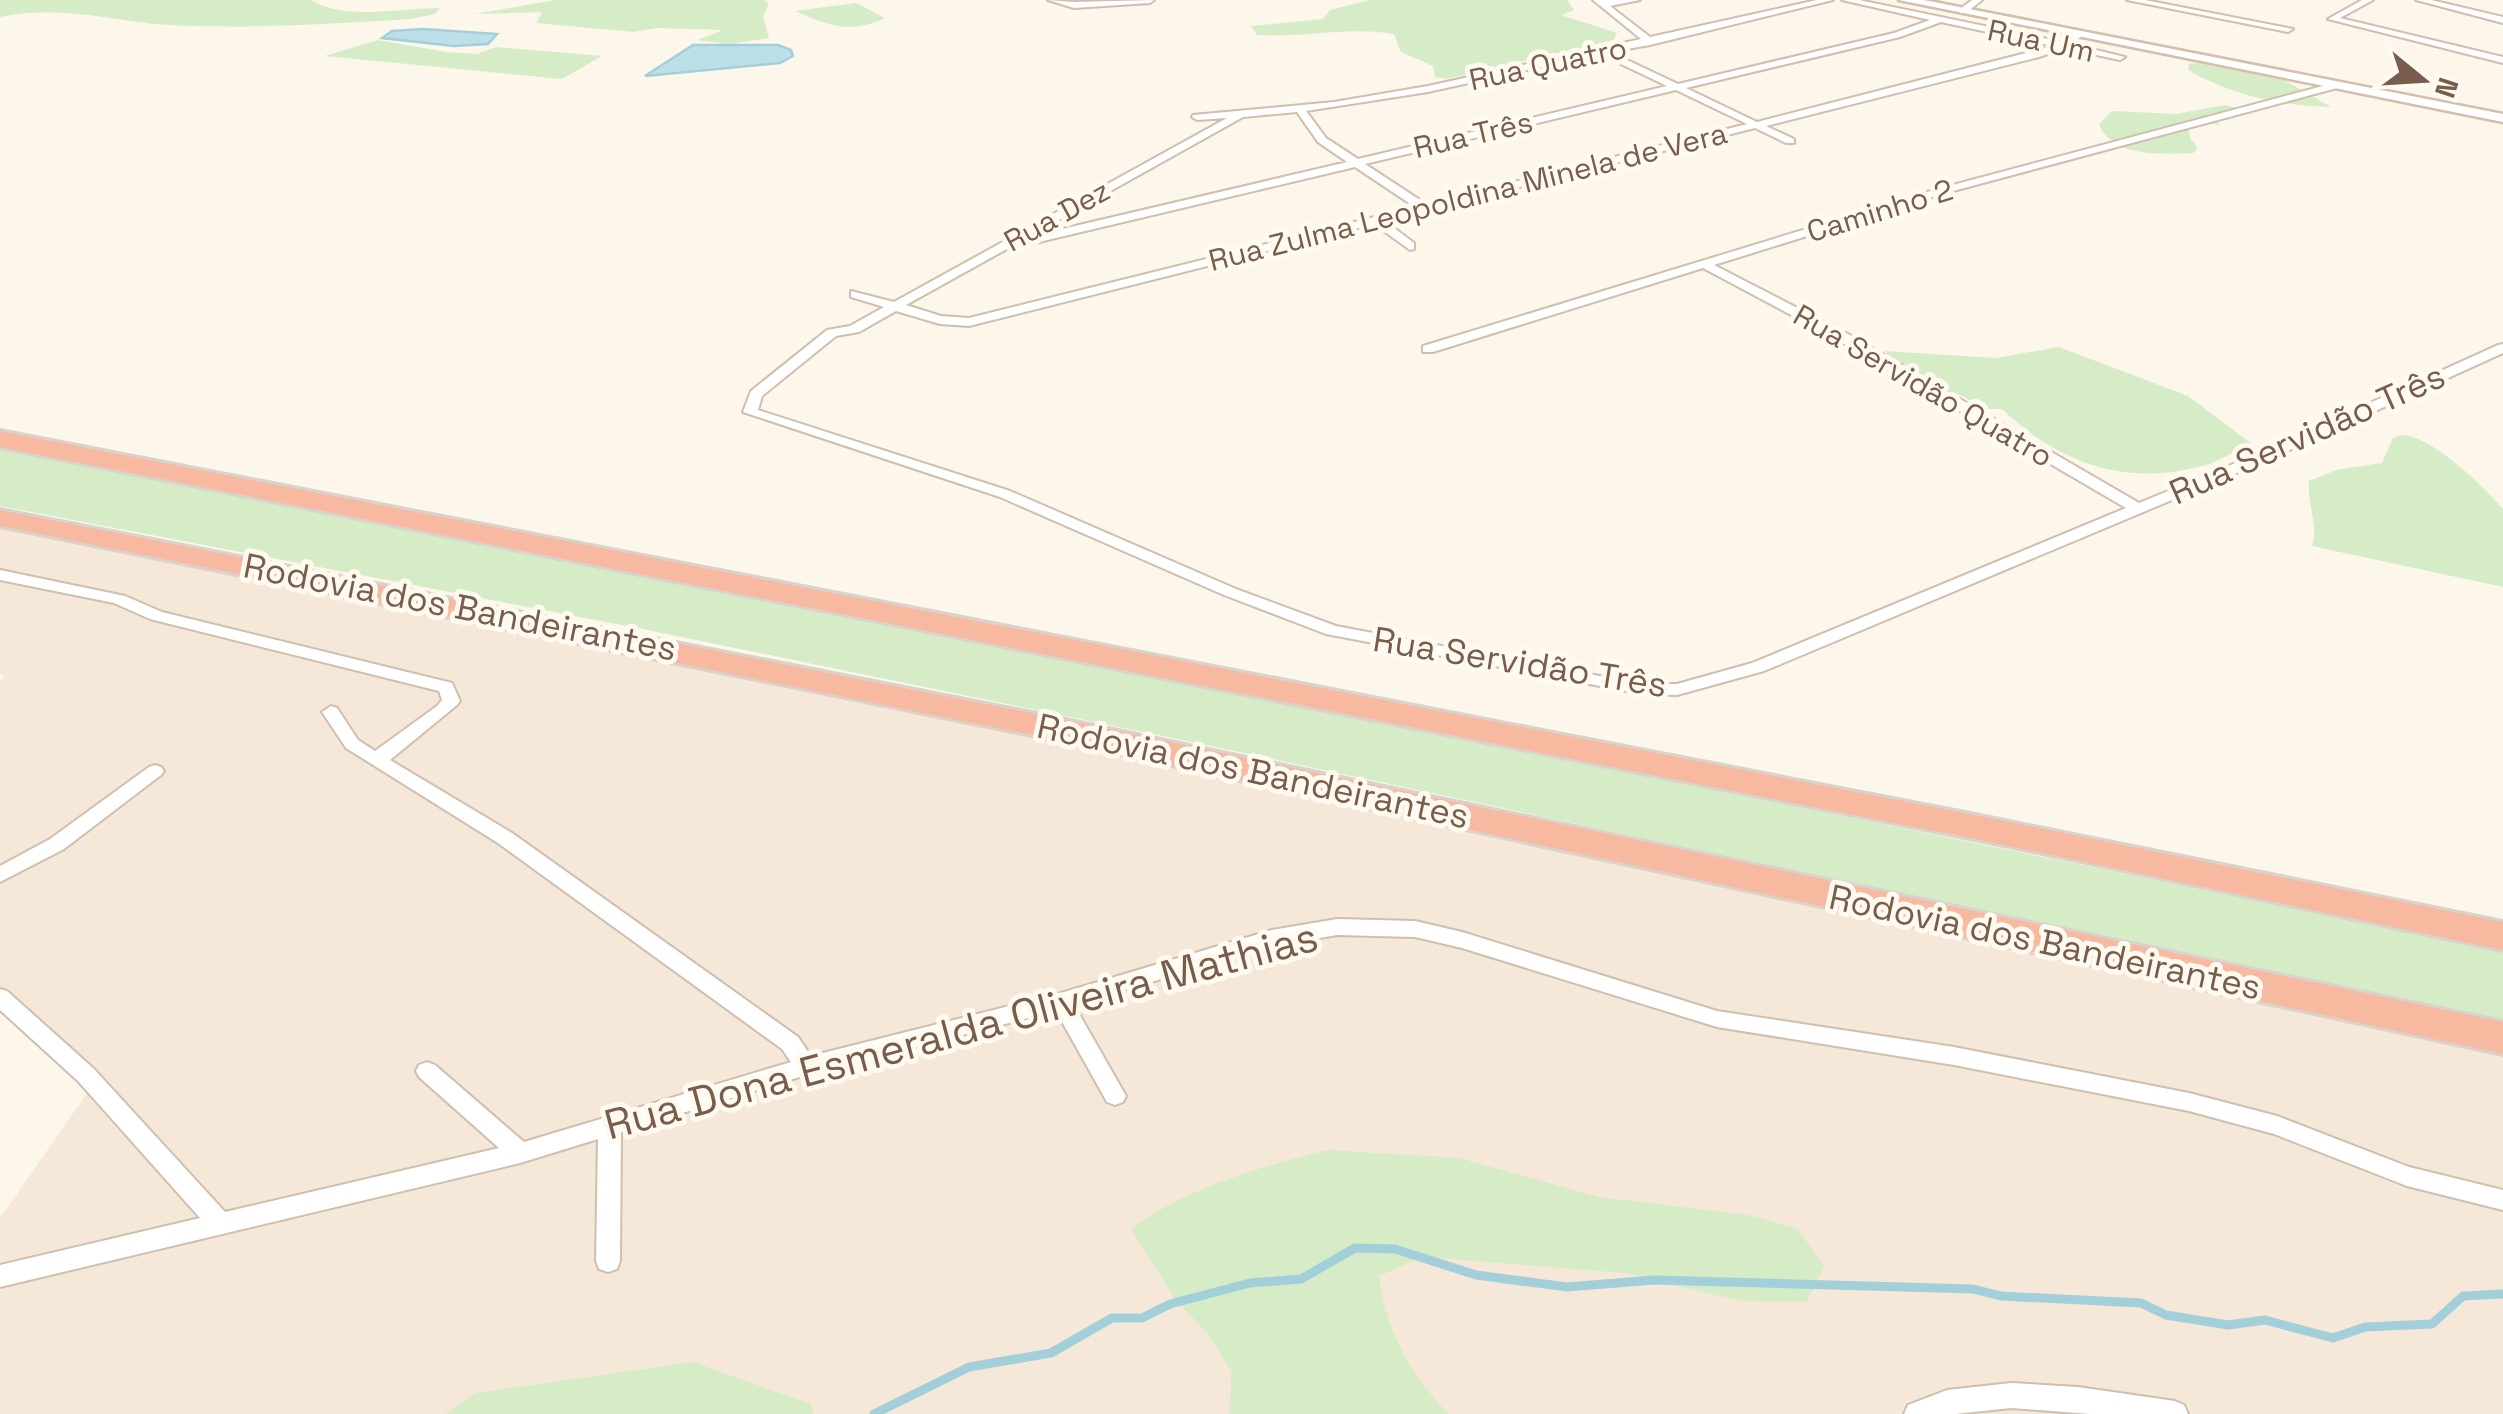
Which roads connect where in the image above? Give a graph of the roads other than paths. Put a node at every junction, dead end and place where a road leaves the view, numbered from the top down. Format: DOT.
graph roads {
  1 [pos="1052,0"];
  2 [pos="1150,0"];
  3 [pos="1636,0"];
  4 [pos="1829,0"];
  5 [pos="1846,0"];
  6 [pos="1906,0"];
  7 [pos="1940,0"];
  8 [pos="2131,0"];
  9 [pos="2368,0"];
  10 [pos="2420,0"];
  11 [pos="1599,2"];
  12 [pos="1970,6"];
  13 [pos="1940,20"];
  14 [pos="2503,20"];
  15 [pos="2288,29"];
  16 [pos="2078,35"];
  17 [pos="1650,42"];
  18 [pos="2064,45"];
  19 [pos="1602,52"];
  20 [pos="2120,57"];
  21 [pos="2503,60"];
  22 [pos="1675,86"];
  23 [pos="2334,86"];
  24 [pos="2375,92"];
  25 [pos="1300,110"];
  26 [pos="1264,112"];
  27 [pos="1241,114"];
  28 [pos="2503,118"];
  29 [pos="1756,124"];
  30 [pos="1214,130"];
  31 [pos="1790,141"];
  32 [pos="1353,162"];
  33 [pos="1085,201"];
  34 [pos="1424,208"];
  35 [pos="1123,216"];
  36 [pos="1376,220"];
  37 [pos="1046,222"];
  38 [pos="1074,231"];
  39 [pos="1004,246"];
  40 [pos="1410,246"];
  41 [pos="1707,266"];
  42 [pos="855,294"];
  43 [pos="894,306"];
  44 [pos="2503,348"];
  45 [pos="1428,349"];
  46 [pos="750,412"];
  47 [pos="0,440"];
  48 [pos="2137,508"];
  49 [pos="0,518"];
  50 [pos="0,575"];
  51 [pos="331,712"];
  52 [pos="380,762"];
  53 [pos="155,771"];
  54 [pos="0,874"];
  55 [pos="2503,936"];
  56 [pos="0,996"];
  57 [pos="1061,1001"];
  58 [pos="2503,1038"];
  59 [pos="806,1066"];
  60 [pos="427,1071"];
  61 [pos="1115,1096"];
  62 [pos="610,1126"];
  63 [pos="520,1153"];
  64 [pos="2503,1200"];
  65 [pos="218,1221"];
  66 [pos="608,1261"];
  67 [pos="0,1276"];
  68 [pos="2087,1409"];
  69 [pos="1917,1414"];
  70 [pos="2175,1414"];
  1 -- 2 [label="street"];
  3 -- 11 [label="street"];
  4 -- 17 [label="street, Rua Quatro"];
  5 -- 13 [label="street, Rua Um"];
  6 -- 12 [label="main road"];
  7 -- 12 [label="main road"];
  8 -- 15 [label="street"];
  9 -- 21 [label="street"];
  10 -- 14 [label="street"];
  11 -- 17 [label="street"];
  12 -- 16 [label="main road"];
  12 -- 24 [label="main road"];
  13 -- 18 [label="street, Rua Um"];
  13 -- 22 [label="street, Rua Três"];
  16 -- 18 [label="street, Rua Zulma Leopoldina Minela de Vera"];
  16 -- 23 [label="main road"];
  17 -- 19 [label="street, Rua Quatro"];
  18 -- 20 [label="street, Rua Um"];
  18 -- 29 [label="street, Rua Zulma Leopoldina Minela de Vera"];
  19 -- 22 [label="street"];
  19 -- 25 [label="street, Rua Quatro"];
  22 -- 29 [label="street"];
  22 -- 32 [label="street, Rua Três"];
  23 -- 24 [label="main road"];
  23 -- 41 [label="street, Caminho 2"];
  24 -- 28 [label="main road"];
  25 -- 26 [label="street, Rua Quatro"];
  25 -- 32 [label="street"];
  26 -- 27 [label="street, Rua Dez"];
  27 -- 30 [label="street, Rua Dez"];
  27 -- 30 [label="street"];
  29 -- 31 [label="street"];
  29 -- 34 [label="street, Rua Zulma Leopoldina Minela de Vera"];
  30 -- 33 [label="street, Rua Dez"];
  32 -- 34 [label="street"];
  32 -- 35 [label="street, Rua Três"];
  33 -- 35 [label="street"];
  33 -- 37 [label="street, Rua Dez"];
  34 -- 36 [label="street, Rua Zulma Leopoldina Minela de Vera"];
  35 -- 38 [label="street, Rua Três"];
  36 -- 40 [label="street"];
  36 -- 43 [label="street, Rua Zulma Leopoldina Minela de Vera"];
  37 -- 38 [label="street"];
  37 -- 39 [label="street, Rua Dez"];
  38 -- 39 [label="street, Rua Três"];
  39 -- 43 [label="street, Rua Dez"];
  41 -- 45 [label="street, Caminho 2"];
  41 -- 48 [label="street, Rua Servidão Quatro"];
  42 -- 43 [label="street, Rua Zulma Leopoldina Minela de Vera"];
  43 -- 46 [label="street, Rua Dez"];
  44 -- 48 [label="street, Rua Servidão Três"];
  46 -- 48 [label="street, Rua Servidão Três"];
  47 -- 55 [label="highway"];
  49 -- 58 [label="highway, Rodovia dos Bandeirantes"];
  50 -- 52 [label="street"];
  51 -- 52 [label="street"];
  52 -- 59 [label="street"];
  53 -- 54 [label="street"];
  56 -- 65 [label="street"];
  57 -- 59 [label="street, Rua Dona Esmeralda Oliveira Mathias"];
  57 -- 61 [label="street"];
  57 -- 64 [label="street, Rua Dona Esmeralda Oliveira Mathias"];
  59 -- 62 [label="street, Rua Dona Esmeralda Oliveira Mathias"];
  60 -- 63 [label="street"];
  62 -- 63 [label="street, Rua Dona Esmeralda Oliveira Mathias"];
  62 -- 66 [label="street"];
  63 -- 65 [label="street, Rua Dona Esmeralda Oliveira Mathias"];
  65 -- 67 [label="street, Rua Dona Esmeralda Oliveira Mathias"];
  68 -- 69 [label="street"];
  68 -- 70 [label="street"];
}
